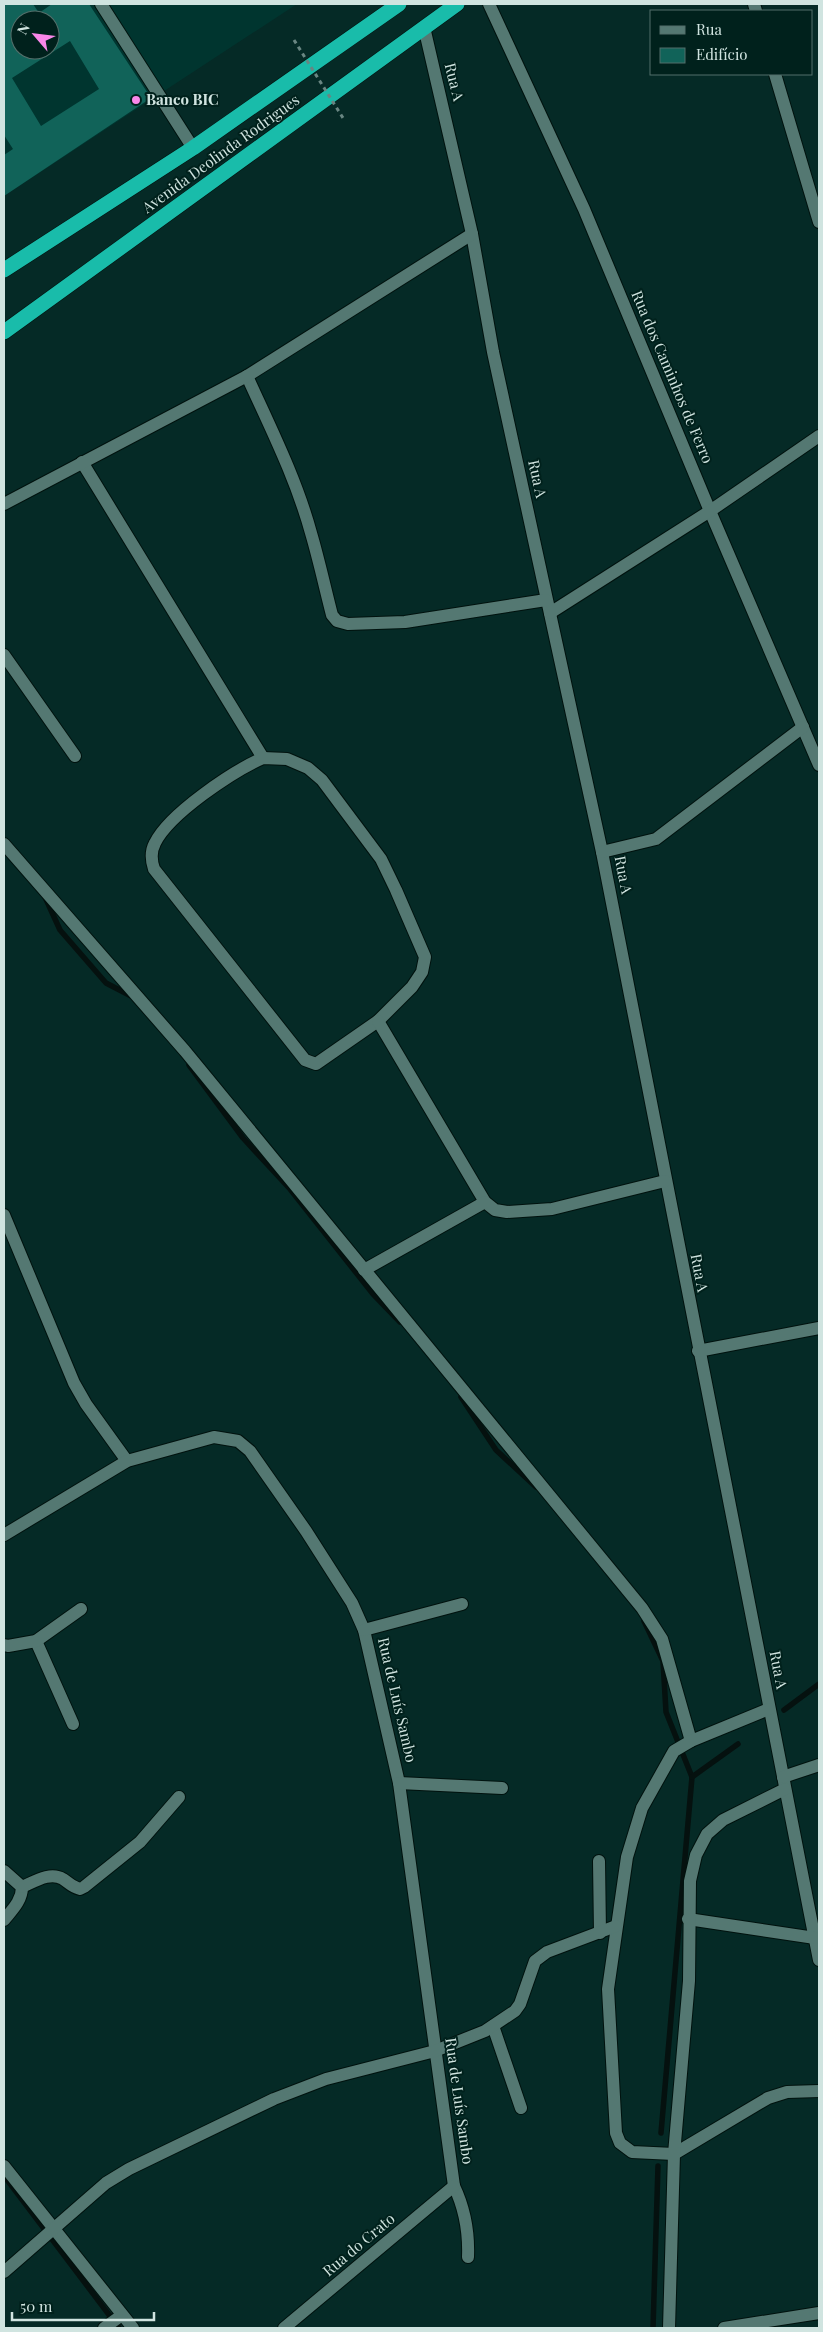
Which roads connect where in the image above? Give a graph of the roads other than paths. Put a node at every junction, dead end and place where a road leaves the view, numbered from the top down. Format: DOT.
graph roads {
  1 [pos="100,4"];
  2 [pos="399,4"];
  3 [pos="457,4"];
  4 [pos="489,4"];
  5 [pos="424,27"];
  6 [pos="775,75"];
  7 [pos="193,148"];
  8 [pos="819,222"];
  9 [pos="472,234"];
  10 [pos="4,270"];
  11 [pos="4,332"];
  12 [pos="247,376"];
  13 [pos="819,436"];
  14 [pos="82,462"];
  15 [pos="4,504"];
  16 [pos="710,512"];
  17 [pos="546,600"];
  18 [pos="550,613"];
  19 [pos="4,655"];
  20 [pos="803,726"];
  21 [pos="75,756"];
  22 [pos="263,758"];
  23 [pos="819,764"];
  24 [pos="4,844"];
  25 [pos="602,852"];
  26 [pos="378,1022"];
  27 [pos="665,1181"];
  28 [pos="484,1202"];
  29 [pos="4,1215"];
  30 [pos="364,1270"];
  31 [pos="819,1328"];
  32 [pos="698,1351"];
  33 [pos="127,1461"];
  34 [pos="4,1535"];
  35 [pos="462,1604"];
  36 [pos="81,1609"];
  37 [pos="364,1630"];
  38 [pos="36,1641"];
  39 [pos="4,1645"];
  40 [pos="769,1708"];
  41 [pos="73,1724"];
  42 [pos="690,1741"];
  43 [pos="819,1765"];
  44 [pos="399,1783"];
  45 [pos="784,1783"];
  46 [pos="502,1788"];
  47 [pos="179,1797"];
  48 [pos="599,1861"];
  49 [pos="4,1871"];
  50 [pos="22,1887"];
  51 [pos="688,1919"];
  52 [pos="4,1920"];
  53 [pos="616,1926"];
  54 [pos="600,1933"];
  55 [pos="815,1938"];
  56 [pos="819,1960"];
  57 [pos="493,2026"];
  58 [pos="435,2051"];
  59 [pos="819,2090"];
  60 [pos="521,2108"];
  61 [pos="674,2154"];
  62 [pos="4,2166"];
  63 [pos="454,2186"];
  64 [pos="54,2228"];
  65 [pos="468,2257"];
  66 [pos="4,2272"];
  67 [pos="819,2313"];
  68 [pos="122,2315"];
  69 [pos="104,2328"];
  70 [pos="133,2328"];
  71 [pos="284,2328"];
  72 [pos="669,2328"];
  73 [pos="724,2328"];
  1 -- 7 [label="street"];
  2 -- 7 [label="highway, Avenida Deolinda Rodrigues"];
  3 -- 5 [label="highway, Avenida Deolinda Rodrigues"];
  4 -- 16 [label="street, Rua dos Caminhos de Ferro"];
  5 -- 9 [label="street, Rua A"];
  5 -- 11 [label="highway, Avenida Deolinda Rodrigues"];
  6 -- 8 [label="street"];
  7 -- 10 [label="highway, Avenida Deolinda Rodrigues"];
  9 -- 12 [label="street"];
  9 -- 17 [label="street, Rua A"];
  12 -- 14 [label="street"];
  12 -- 17 [label="street"];
  13 -- 16 [label="street"];
  14 -- 15 [label="street"];
  14 -- 22 [label="street"];
  16 -- 18 [label="street"];
  16 -- 20 [label="street, Rua dos Caminhos de Ferro"];
  17 -- 18 [label="street, Rua A"];
  18 -- 25 [label="street, Rua A"];
  19 -- 21 [label="street"];
  20 -- 23 [label="street, Rua dos Caminhos de Ferro"];
  20 -- 25 [label="street"];
  22 -- 26 [label="street"];
  22 -- 26 [label="street"];
  24 -- 30 [label="street"];
  25 -- 27 [label="street, Rua A"];
  26 -- 28 [label="street"];
  27 -- 28 [label="street"];
  27 -- 32 [label="street, Rua A"];
  28 -- 30 [label="street"];
  29 -- 33 [label="street"];
  30 -- 42 [label="street"];
  31 -- 32 [label="street"];
  32 -- 40 [label="street, Rua A"];
  33 -- 34 [label="street, Rua de Luís Sambo"];
  33 -- 37 [label="street, Rua de Luís Sambo"];
  35 -- 37 [label="street"];
  36 -- 38 [label="street"];
  37 -- 44 [label="street, Rua de Luís Sambo"];
  38 -- 39 [label="street"];
  38 -- 41 [label="street"];
  40 -- 42 [label="street"];
  40 -- 45 [label="street, Rua A"];
  42 -- 53 [label="street"];
  43 -- 45 [label="street"];
  44 -- 46 [label="street"];
  44 -- 58 [label="street, Rua de Luís Sambo"];
  45 -- 51 [label="street"];
  45 -- 55 [label="street"];
  47 -- 50 [label="street"];
  48 -- 54 [label="street"];
  49 -- 50 [label="street"];
  50 -- 52 [label="street"];
  51 -- 55 [label="street"];
  51 -- 61 [label="street"];
  53 -- 54 [label="street"];
  53 -- 61 [label="street"];
  54 -- 57 [label="street"];
  55 -- 56 [label="street"];
  57 -- 58 [label="street"];
  57 -- 60 [label="street"];
  58 -- 63 [label="street, Rua de Luís Sambo"];
  58 -- 64 [label="street"];
  59 -- 61 [label="street"];
  61 -- 72 [label="street"];
  62 -- 64 [label="street"];
  63 -- 65 [label="street, Rua de Luís Sambo"];
  63 -- 71 [label="street, Rua do Crato"];
  64 -- 66 [label="street"];
  64 -- 68 [label="street"];
  67 -- 73 [label="street"];
  68 -- 69 [label="street"];
  68 -- 70 [label="street"];
}
